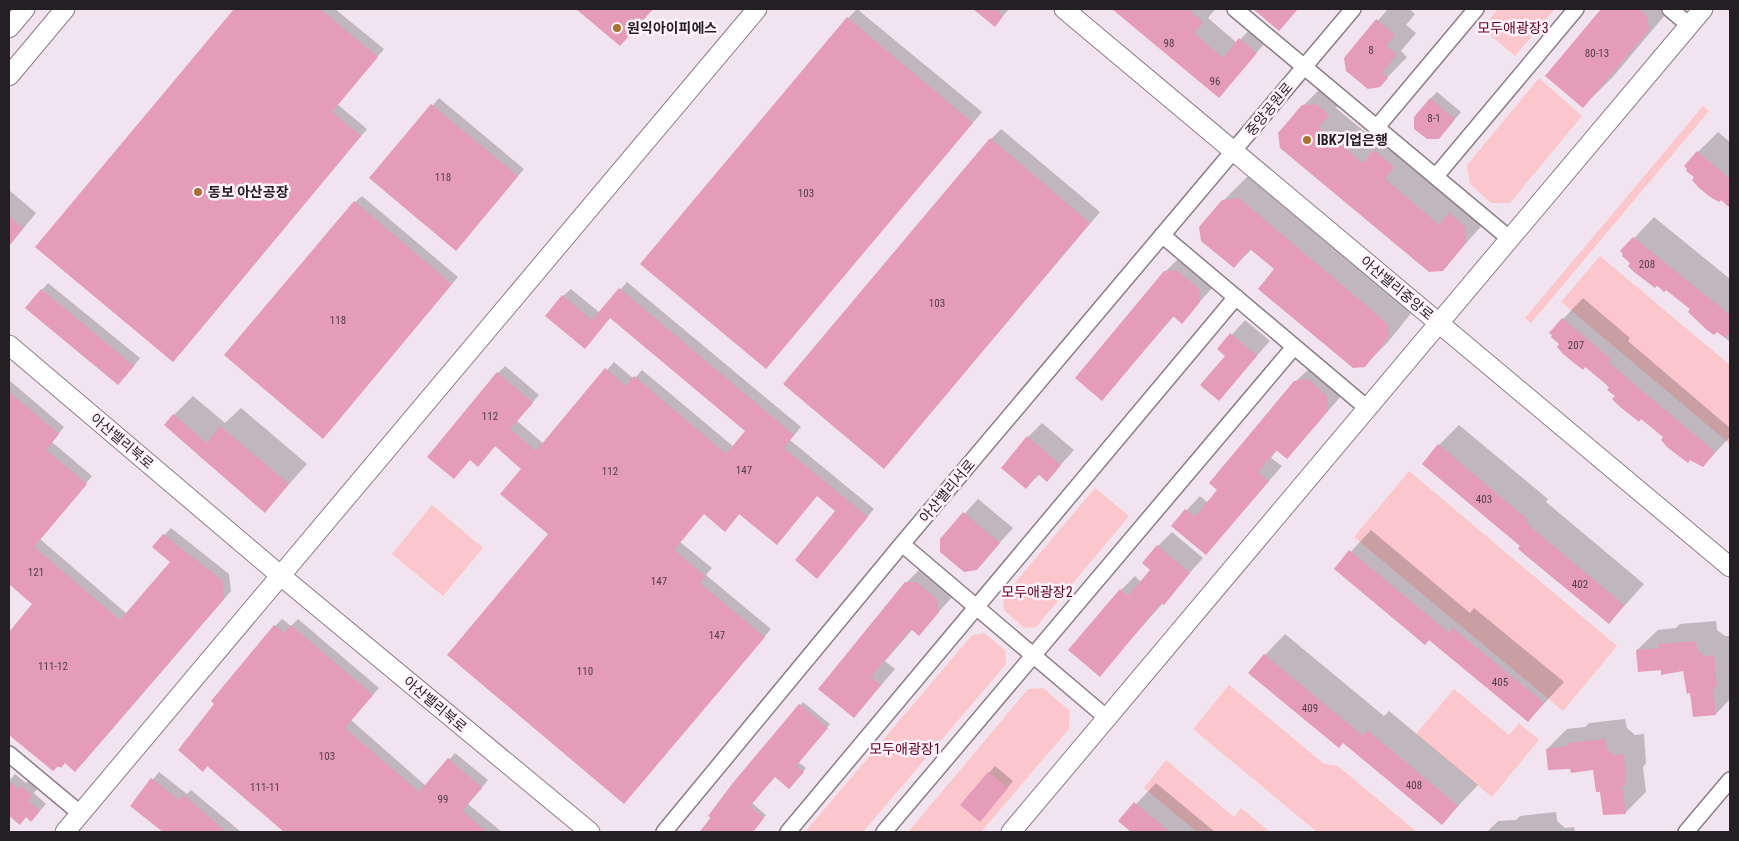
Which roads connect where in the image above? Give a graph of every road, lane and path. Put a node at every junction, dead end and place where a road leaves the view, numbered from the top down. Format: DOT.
graph roads {
  1 [pos="25,9"];
  2 [pos="65,9"];
  3 [pos="757,9"];
  4 [pos="1064,9"];
  5 [pos="1235,9"];
  6 [pos="1353,9"];
  7 [pos="1476,9"];
  8 [pos="1576,9"];
  9 [pos="1670,9"];
  10 [pos="1703,9"];
  11 [pos="1689,25"];
  12 [pos="9,28"];
  13 [pos="1304,67"];
  14 [pos="9,76"];
  15 [pos="1377,127"];
  16 [pos="1233,152"];
  17 [pos="1436,176"];
  18 [pos="1162,235"];
  19 [pos="1510,239"];
  20 [pos="1236,298"];
  21 [pos="1440,323"];
  22 [pos="9,345"];
  23 [pos="1294,347"];
  24 [pos="1367,408"];
  25 [pos="902,544"];
  26 [pos="1730,567"];
  27 [pos="281,576"];
  28 [pos="976,606"];
  29 [pos="1033,655"];
  30 [pos="1107,718"];
  31 [pos="9,754"];
  32 [pos="1730,780"];
  33 [pos="81,814"];
  34 [pos="65,832"];
  35 [pos="590,832"];
  36 [pos="664,832"];
  37 [pos="788,832"];
  38 [pos="884,832"];
  39 [pos="1011,832"];
  40 [pos="1686,832"];
  1 -- 12 [label="street"];
  2 -- 14 [label="street"];
  3 -- 27 [label="street"];
  4 -- 16 [label="street, 아산밸리중앙로"];
  5 -- 13 [label="street"];
  6 -- 13 [label="street, 중앙공원로"];
  7 -- 15 [label="street"];
  8 -- 17 [label="street"];
  9 -- 11 [label="street"];
  10 -- 11 [label="street"];
  11 -- 19 [label="street"];
  13 -- 15 [label="street"];
  13 -- 16 [label="street, 중앙공원로"];
  15 -- 17 [label="street"];
  16 -- 18 [label="street, 아산밸리서로"];
  16 -- 21 [label="street, 아산밸리중앙로"];
  17 -- 19 [label="street"];
  18 -- 20 [label="street"];
  18 -- 25 [label="street, 아산밸리서로"];
  19 -- 21 [label="street"];
  20 -- 23 [label="street"];
  20 -- 28 [label="street"];
  21 -- 24 [label="street"];
  21 -- 26 [label="street, 아산밸리중앙로"];
  22 -- 27 [label="street, 아산밸리북로"];
  23 -- 24 [label="street"];
  23 -- 29 [label="street"];
  24 -- 30 [label="street"];
  25 -- 28 [label="street"];
  25 -- 36 [label="street, 아산밸리서로"];
  27 -- 33 [label="street"];
  27 -- 35 [label="street, 아산밸리북로"];
  28 -- 29 [label="street"];
  28 -- 37 [label="street"];
  29 -- 30 [label="street"];
  29 -- 38 [label="street"];
  30 -- 39 [label="street"];
  31 -- 33 [label="street"];
  32 -- 40 [label="street"];
  33 -- 34 [label="street"];
}
